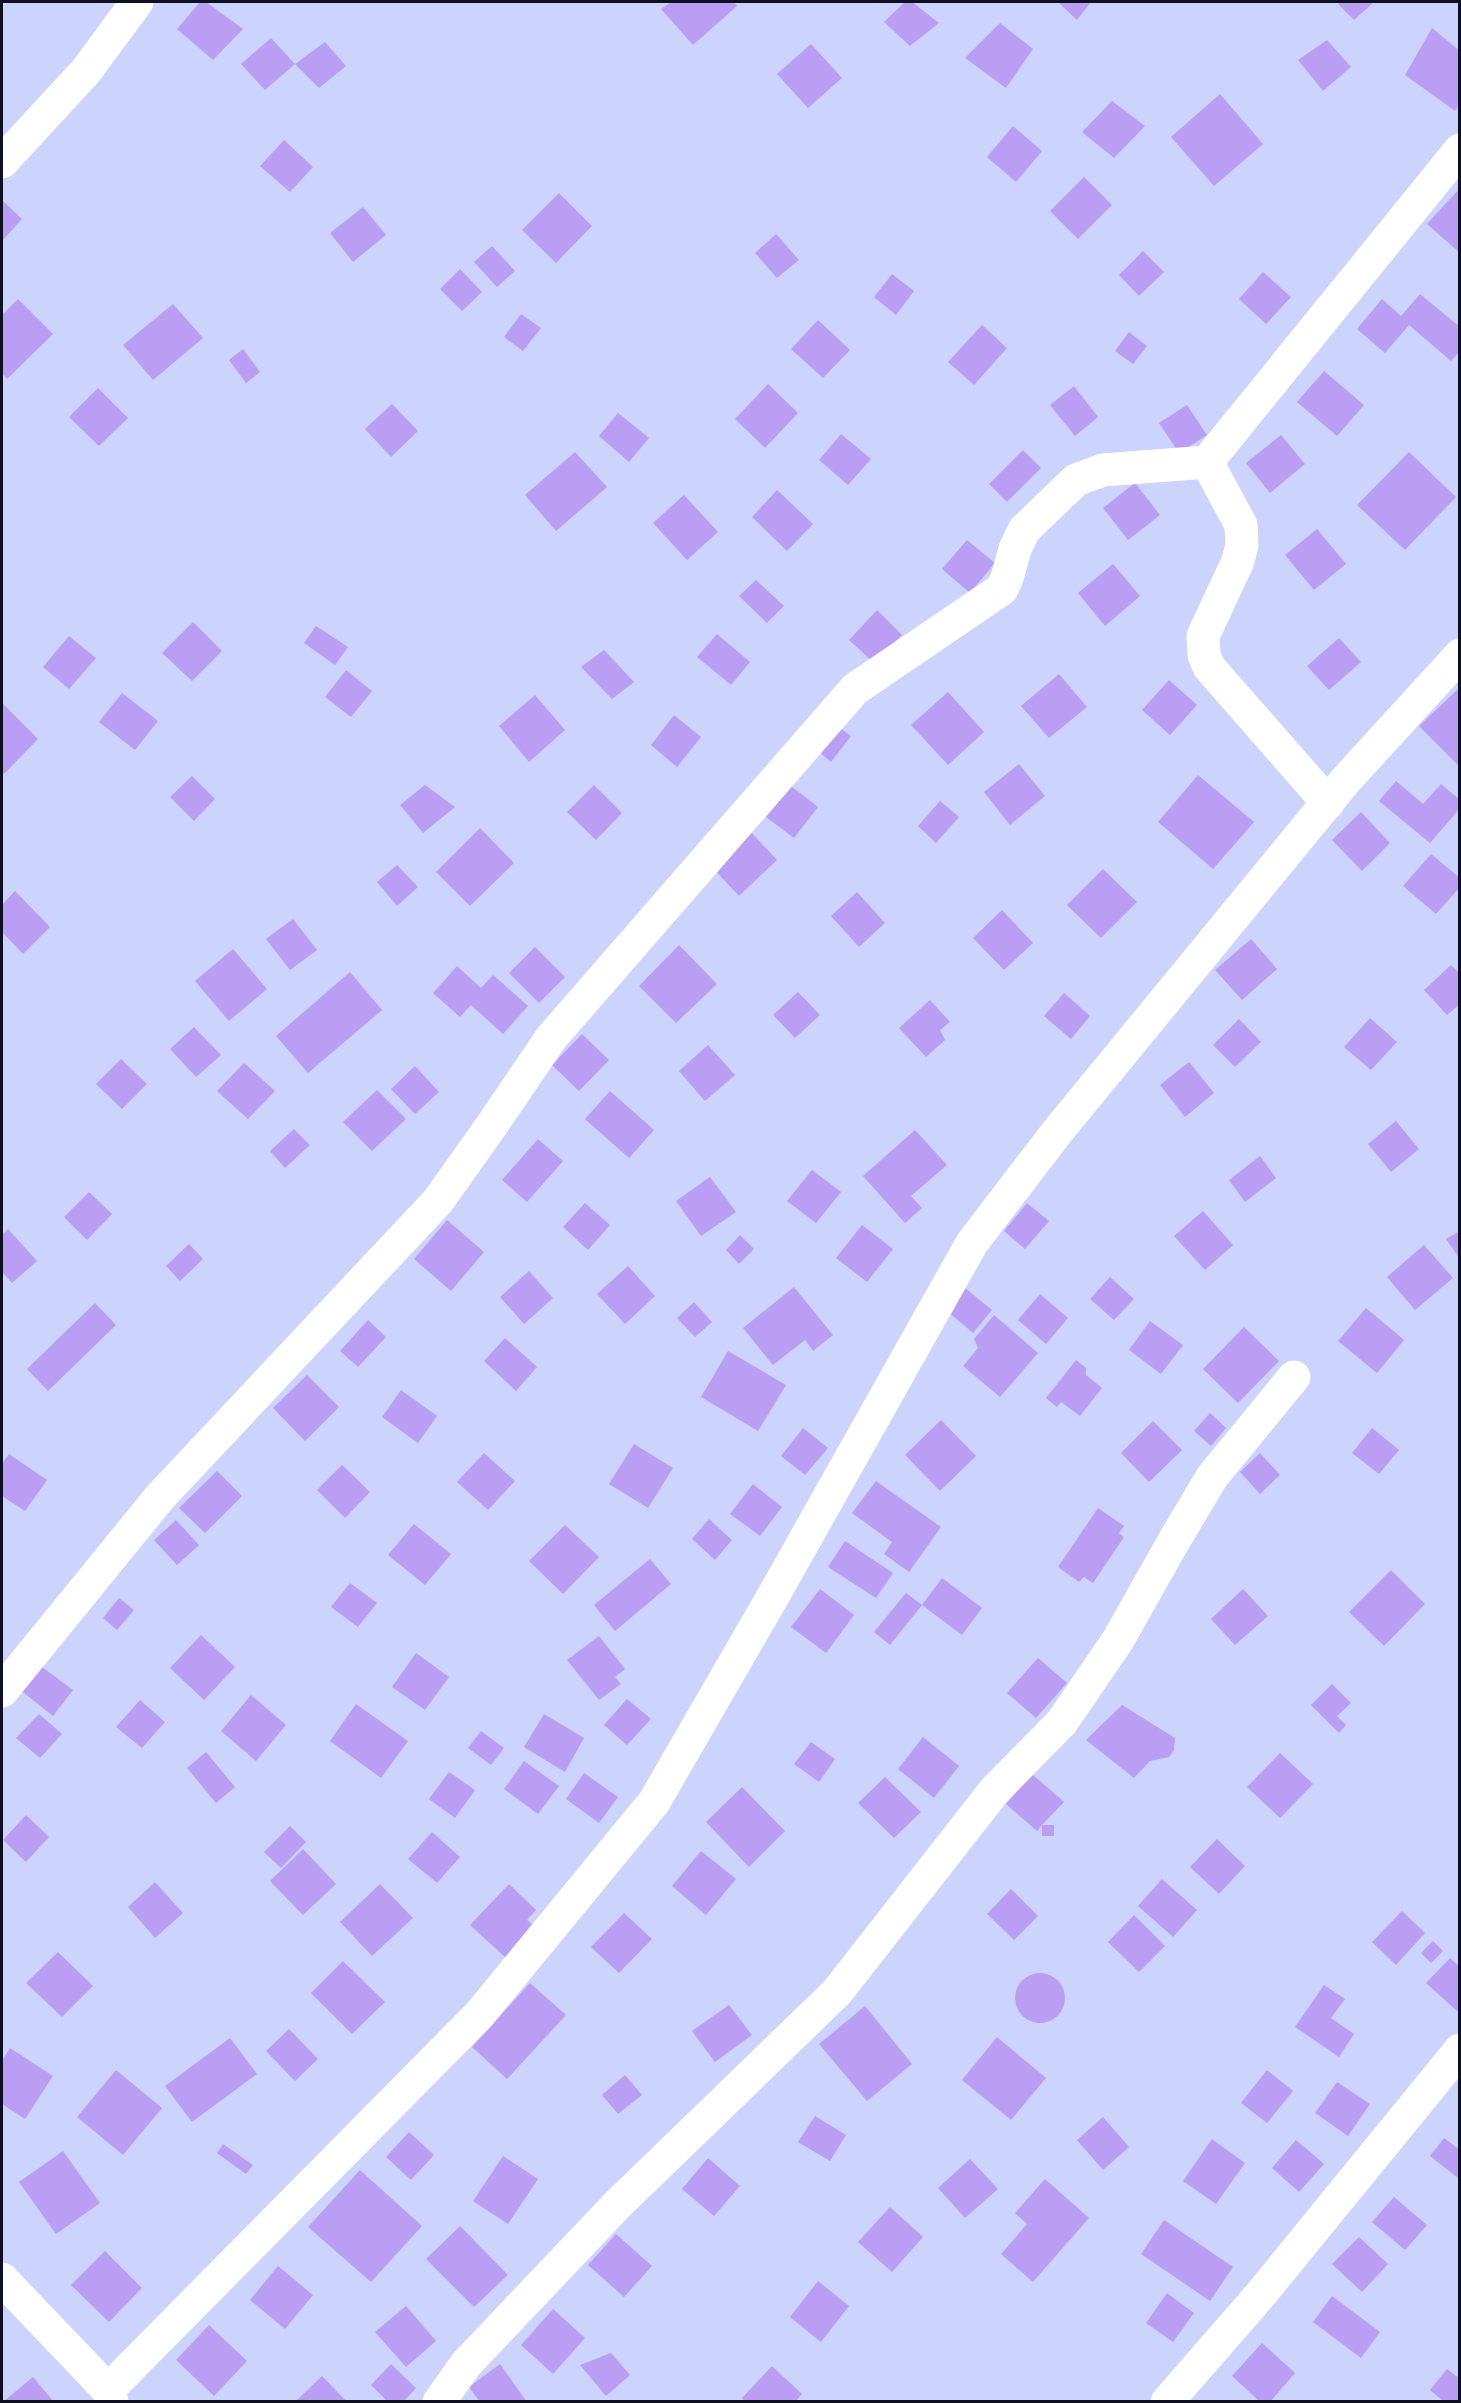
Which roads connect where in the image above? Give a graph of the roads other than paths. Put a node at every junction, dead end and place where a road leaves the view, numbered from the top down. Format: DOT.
graph roads {
  1 [pos="137,2"];
  2 [pos="1460,150"];
  3 [pos="2,162"];
  4 [pos="1207,462"];
  5 [pos="1460,655"];
  6 [pos="1328,803"];
  7 [pos="1294,1377"];
  8 [pos="2,1691"];
  9 [pos="1460,2050"];
  10 [pos="2,2279"];
  11 [pos="110,2396"];
  12 [pos="439,2402"];
  13 [pos="1167,2402"];
  1 -- 3 [label="street"];
  2 -- 4 [label="street"];
  4 -- 6 [label="street"];
  4 -- 8 [label="street"];
  5 -- 6 [label="street"];
  6 -- 11 [label="street"];
  7 -- 12 [label="street"];
  9 -- 13 [label="street"];
  10 -- 11 [label="street"];
}
